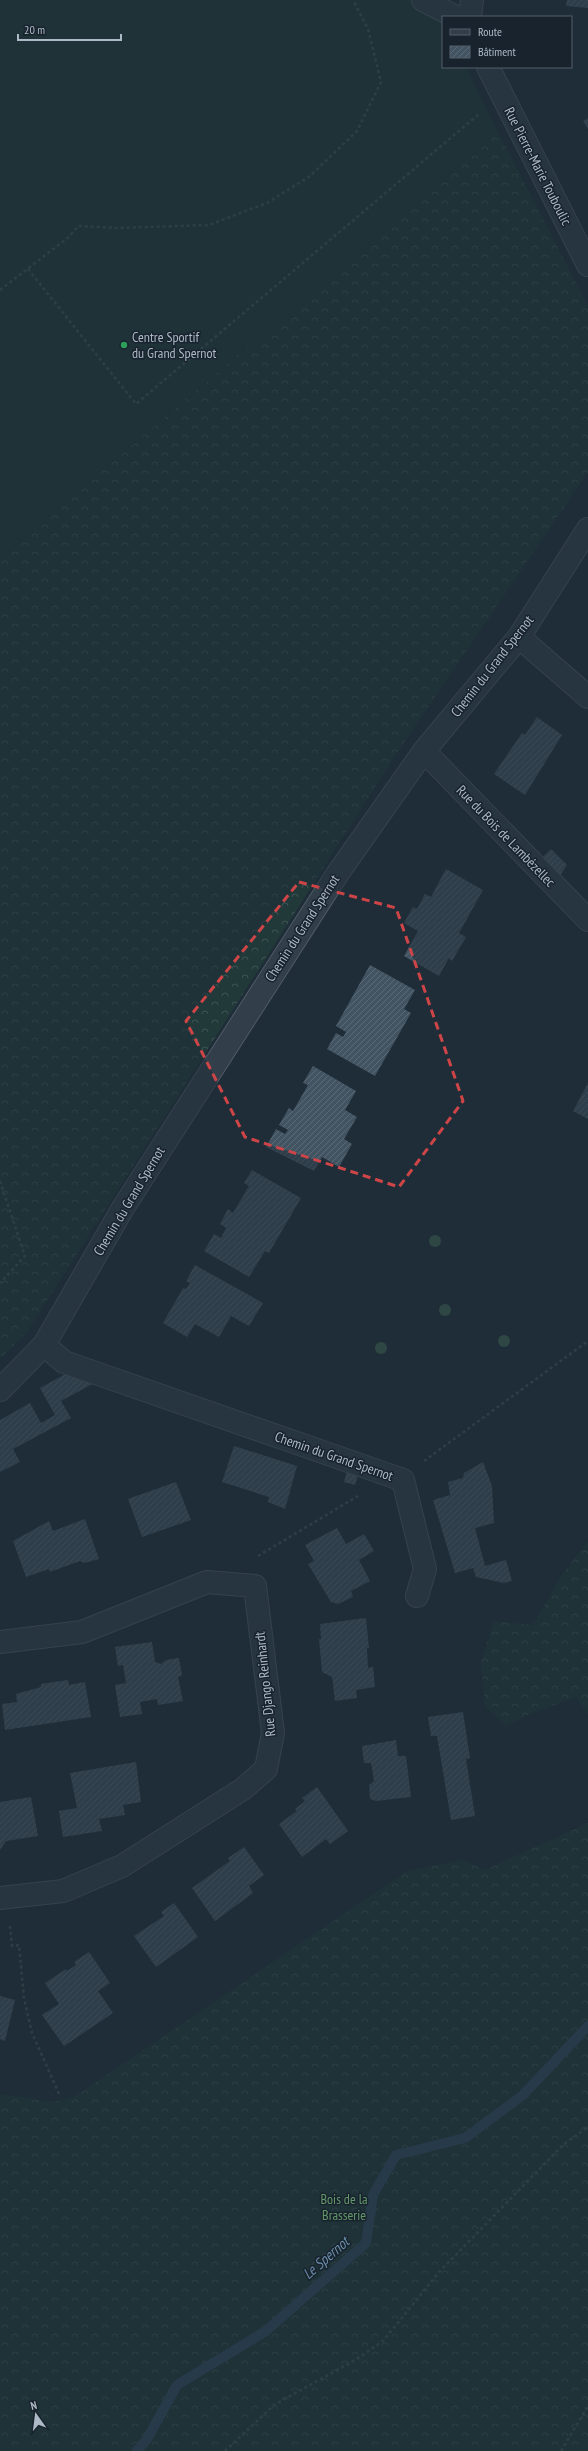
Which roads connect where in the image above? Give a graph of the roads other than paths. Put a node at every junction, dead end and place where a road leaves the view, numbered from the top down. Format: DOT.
graph roads {
  1 [pos="423,0"];
  2 [pos="472,0"];
  3 [pos="454,16"];
  4 [pos="470,16"];
  5 [pos="488,68"];
  6 [pos="588,265"];
  7 [pos="588,529"];
  8 [pos="519,637"];
  9 [pos="588,697"];
  10 [pos="424,751"];
  11 [pos="588,920"];
  12 [pos="44,1345"];
  13 [pos="0,1390"];
  14 [pos="417,1596"];
  15 [pos="0,1642"];
  16 [pos="4,1898"];
  1 -- 3 [label="street"];
  2 -- 4 [label="street"];
  5 -- 6 [label="street, Rue Pierre-Marie Touboulic"];
  7 -- 8 [label="street, Chemin du Grand Spernot"];
  8 -- 9 [label="street"];
  8 -- 10 [label="street, Chemin du Grand Spernot"];
  10 -- 11 [label="street, Rue du Bois de Lambézellec"];
  10 -- 12 [label="street, Chemin du Grand Spernot"];
  12 -- 13 [label="street, Chemin du Grand Spernot"];
  12 -- 14 [label="street, Chemin du Grand Spernot"];
  15 -- 16 [label="street, Rue Django Reinhardt"];
}
